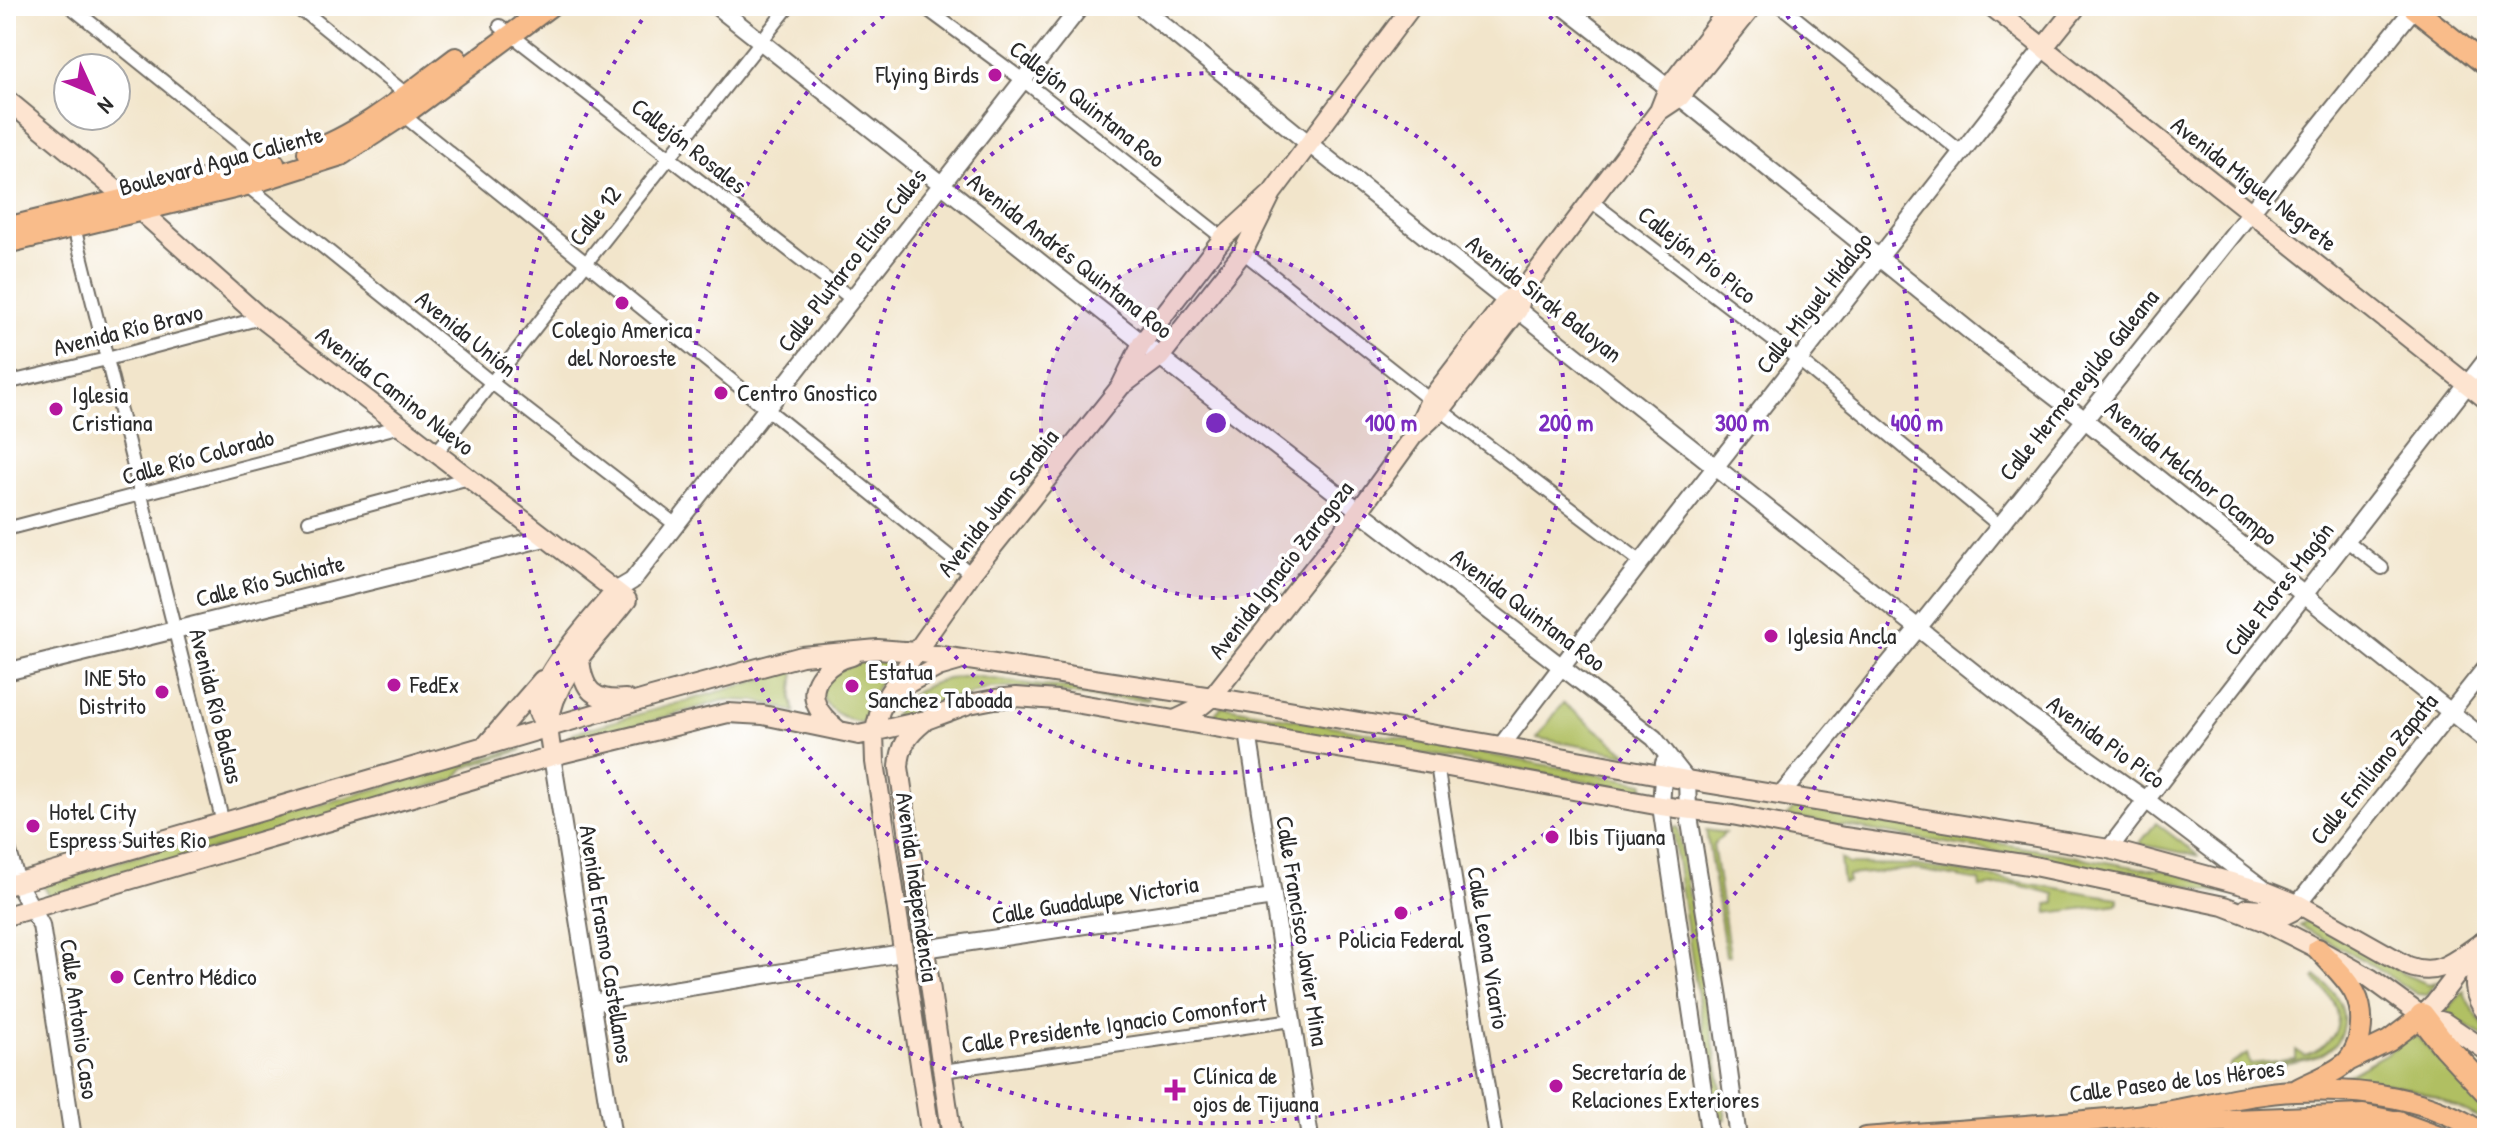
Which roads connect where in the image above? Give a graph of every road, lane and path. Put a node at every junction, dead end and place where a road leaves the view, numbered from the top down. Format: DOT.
graph roads {
  1 [pos="70,6"];
  2 [pos="550,6"];
  3 [pos="716,6"];
  4 [pos="789,6"];
  5 [pos="923,6"];
  6 [pos="1081,6"];
  7 [pos="1140,6"];
  8 [pos="1412,6"];
  9 [pos="1563,6"];
  10 [pos="1731,6"];
  11 [pos="1753,6"];
  12 [pos="1781,6"];
  13 [pos="1991,6"];
  14 [pos="2077,6"];
  15 [pos="2414,7"];
  16 [pos="303,8"];
  17 [pos="520,8"];
  18 [pos="506,30"];
  19 [pos="760,43"];
  20 [pos="2044,47"];
  21 [pos="2487,66"];
  22 [pos="1023,80"];
  23 [pos="1674,92"];
  24 [pos="6,99"];
  25 [pos="405,105"];
  26 [pos="1308,143"];
  27 [pos="1961,152"];
  28 [pos="668,158"];
  29 [pos="272,170"];
  30 [pos="239,179"];
  31 [pos="941,185"];
  32 [pos="1272,193"];
  33 [pos="1591,201"];
  34 [pos="134,205"];
  35 [pos="2251,211"];
  36 [pos="74,227"];
  37 [pos="6,228"];
  38 [pos="1223,238"];
  39 [pos="6,243"];
  40 [pos="1243,252"];
  41 [pos="1881,258"];
  42 [pos="585,263"];
  43 [pos="852,299"];
  44 [pos="1512,305"];
  45 [pos="261,318"];
  46 [pos="1142,343"];
  47 [pos="1160,357"];
  48 [pos="107,359"];
  49 [pos="2487,359"];
  50 [pos="1799,360"];
  51 [pos="6,383"];
  52 [pos="492,383"];
  53 [pos="2467,384"];
  54 [pos="1121,386"];
  55 [pos="2487,400"];
  56 [pos="1435,405"];
  57 [pos="766,409"];
  58 [pos="2085,420"];
  59 [pos="401,426"];
  60 [pos="436,453"];
  61 [pos="1716,466"];
  62 [pos="469,478"];
  63 [pos="141,495"];
  64 [pos="1359,511"];
  65 [pos="309,521"];
  66 [pos="676,525"];
  67 [pos="2000,526"];
  68 [pos="6,529"];
  69 [pos="545,538"];
  70 [pos="2347,541"];
  71 [pos="1641,562"];
  72 [pos="2382,568"];
  73 [pos="971,574"];
  74 [pos="624,591"];
  75 [pos="2305,595"];
  76 [pos="1919,627"];
  77 [pos="174,629"];
  78 [pos="878,649"];
  79 [pos="916,652"];
  80 [pos="580,659"];
  81 [pos="961,660"];
  82 [pos="557,662"];
  83 [pos="2487,666"];
  84 [pos="1562,667"];
  85 [pos="6,672"];
  86 [pos="888,694"];
  87 [pos="652,697"];
  88 [pos="1212,697"];
  89 [pos="2450,713"];
  90 [pos="926,720"];
  91 [pos="1175,720"];
  92 [pos="548,728"];
  93 [pos="839,732"];
  94 [pos="1248,732"];
  95 [pos="874,733"];
  96 [pos="2487,741"];
  97 [pos="486,746"];
  98 [pos="1501,746"];
  99 [pos="1665,751"];
  100 [pos="552,756"];
  101 [pos="1437,765"];
  102 [pos="1663,776"];
  103 [pos="1687,780"];
  104 [pos="1781,795"];
  105 [pos="2146,800"];
  106 [pos="1661,806"];
  107 [pos="1688,810"];
  108 [pos="1732,815"];
  109 [pos="223,823"];
  110 [pos="6,845"];
  111 [pos="2109,849"];
  112 [pos="11,884"];
  113 [pos="2268,892"];
  114 [pos="1273,897"];
  115 [pos="2298,904"];
  116 [pos="2224,906"];
  117 [pos="31,909"];
  118 [pos="6,916"];
  119 [pos="2484,939"];
  120 [pos="924,949"];
  121 [pos="2318,949"];
  122 [pos="902,953"];
  123 [pos="591,1003"];
  124 [pos="2487,1014"];
  125 [pos="2422,1016"];
  126 [pos="1292,1020"];
  127 [pos="2487,1051"];
  128 [pos="2348,1061"];
  129 [pos="943,1071"];
  130 [pos="2294,1091"];
  131 [pos="2487,1091"];
  132 [pos="2146,1115"];
  133 [pos="2398,1123"];
  134 [pos="2487,1136"];
  135 [pos="73,1138"];
  136 [pos="613,1138"];
  137 [pos="931,1138"];
  138 [pos="952,1138"];
  139 [pos="1310,1138"];
  140 [pos="1496,1138"];
  141 [pos="1710,1138"];
  142 [pos="1738,1138"];
  143 [pos="1865,1138"];
  144 [pos="2293,1138"];
  145 [pos="2439,1138"];
  1 -- 29 [label="street"];
  2 -- 18 [label="main road, Boulevard Agua Caliente"];
  3 -- 19 [label="street, Avenida Andrés Quintana Roo"];
  4 -- 19 [label="street, Calle 12"];
  5 -- 22 [label="street, Callejón Quintana Roo"];
  6 -- 22 [label="street, Calle Plutarco Elias Calles"];
  7 -- 26 [label="street, Avenida Sirak Baloyan"];
  8 -- 26 [label="main road, Avenida Juan Sarabia"];
  9 -- 23 [label="street, Avenida Melchor Ocampo"];
  10 -- 23 [label="main road, Avenida Ignacio Zaragoza"];
  11 -- 23 [label="main road, Avenida Ignacio Zaragoza"];
  12 -- 27 [label="street"];
  13 -- 20 [label="main road, Avenida Miguel Negrete"];
  14 -- 20 [label="main road, Calle Miguel Hidalgo"];
  15 -- 21 [label="main road"];
  15 -- 35 [label="street, Calle Hermenegildo Galeana"];
  16 -- 25 [label="street"];
  17 -- 18 [label="main road, Boulevard Agua Caliente"];
  18 -- 25 [label="main road, Boulevard Agua Caliente"];
  18 -- 28 [label="street, Callejón Rosales"];
  19 -- 28 [label="street, Calle 12"];
  19 -- 31 [label="street, Avenida Andrés Quintana Roo"];
  20 -- 27 [label="street, Calle Miguel Hidalgo"];
  20 -- 35 [label="main road, Avenida Miguel Negrete"];
  22 -- 31 [label="street, Calle Plutarco Elias Calles"];
  22 -- 38 [label="street, Callejón Quintana Roo"];
  23 -- 33 [label="main road, Avenida Ignacio Zaragoza"];
  23 -- 41 [label="street, Avenida Melchor Ocampo"];
  24 -- 34 [label="main road, Avenida Camino Nuevo"];
  25 -- 29 [label="main road, Boulevard Agua Caliente"];
  25 -- 42 [label="street"];
  26 -- 32 [label="main road, Avenida Juan Sarabia"];
  26 -- 44 [label="street, Avenida Sirak Baloyan"];
  27 -- 41 [label="street, Calle Miguel Hidalgo"];
  28 -- 42 [label="street, Calle 12"];
  28 -- 43 [label="street, Callejón Rosales"];
  29 -- 30 [label="main road, Boulevard Agua Caliente"];
  30 -- 34 [label="main road, Boulevard Agua Caliente"];
  30 -- 52 [label="street, Avenida Unión"];
  31 -- 43 [label="street, Calle Plutarco Elias Calles"];
  31 -- 46 [label="street, Avenida Andrés Quintana Roo"];
  32 -- 38 [label="main road, Avenida Juan Sarabia"];
  32 -- 40 [label="main road, Avenida Juan Sarabia"];
  33 -- 44 [label="main road, Avenida Ignacio Zaragoza"];
  33 -- 50 [label="street, Callejón Pío Pico"];
  34 -- 36 [label="main road, Boulevard Agua Caliente"];
  34 -- 37 [label="main road, Boulevard Agua Caliente"];
  34 -- 45 [label="main road, Avenida Camino Nuevo"];
  35 -- 53 [label="main road, Avenida Miguel Negrete"];
  35 -- 58 [label="street, Calle Hermenegildo Galeana"];
  36 -- 39 [label="main road, Boulevard Agua Caliente"];
  36 -- 48 [label="street, Avenida Río Balsas"];
  38 -- 46 [label="main road, Avenida Juan Sarabia"];
  40 -- 47 [label="main road, Avenida Juan Sarabia"];
  40 -- 56 [label="street"];
  41 -- 50 [label="street, Calle Miguel Hidalgo"];
  41 -- 58 [label="street, Avenida Melchor Ocampo"];
  42 -- 52 [label="street, Calle 12"];
  42 -- 57 [label="street"];
  43 -- 57 [label="street, Calle Plutarco Elias Calles"];
  44 -- 56 [label="main road, Avenida Ignacio Zaragoza"];
  44 -- 61 [label="street, Avenida Sirak Baloyan"];
  45 -- 48 [label="street, Avenida Río Bravo"];
  45 -- 59 [label="main road, Avenida Camino Nuevo"];
  46 -- 47 [label="street, Avenida Andrés Quintana Roo"];
  46 -- 54 [label="main road, Avenida Juan Sarabia"];
  47 -- 54 [label="main road, Avenida Juan Sarabia"];
  47 -- 64 [label="street, Avenida Andrés Quintana Roo"];
  48 -- 51 [label="street, Avenida Río Bravo"];
  48 -- 63 [label="street, Avenida Río Balsas"];
  49 -- 53 [label="street, Calle Flores Magón"];
  50 -- 61 [label="street, Calle Miguel Hidalgo"];
  50 -- 67 [label="street, Callejón Pío Pico"];
  52 -- 60 [label="street, Calle 12"];
  52 -- 66 [label="street, Avenida Unión"];
  53 -- 55 [label="main road, Avenida Miguel Negrete"];
  53 -- 70 [label="street, Calle Flores Magón"];
  54 -- 73 [label="main road, Avenida Juan Sarabia"];
  56 -- 64 [label="main road, Avenida Ignacio Zaragoza"];
  56 -- 71 [label="street"];
  57 -- 66 [label="street, Calle Plutarco Elias Calles"];
  57 -- 73 [label="street"];
  58 -- 67 [label="street, Calle Hermenegildo Galeana"];
  58 -- 75 [label="street, Avenida Melchor Ocampo"];
  59 -- 60 [label="main road, Avenida Camino Nuevo"];
  59 -- 63 [label="street, Calle Río Colorado"];
  60 -- 62 [label="main road, Avenida Camino Nuevo"];
  61 -- 71 [label="street, Calle Miguel Hidalgo"];
  61 -- 76 [label="street, Avenida Sirak Baloyan"];
  62 -- 65 [label="street"];
  62 -- 69 [label="main road, Avenida Camino Nuevo"];
  63 -- 68 [label="street, Calle Río Colorado"];
  63 -- 77 [label="street, Avenida Río Balsas"];
  64 -- 84 [label="street, Avenida Quintana Roo"];
  64 -- 88 [label="main road, Avenida Ignacio Zaragoza"];
  66 -- 74 [label="street, Calle Plutarco Elias Calles"];
  67 -- 76 [label="street, Calle Hermenegildo Galeana"];
  69 -- 74 [label="main road, Avenida Camino Nuevo"];
  69 -- 77 [label="street, Calle Río Suchiate"];
  70 -- 72 [label="street"];
  70 -- 75 [label="street, Calle Flores Magón"];
  71 -- 84 [label="street, Calle Miguel Hidalgo"];
  73 -- 79 [label="main road, Avenida Juan Sarabia"];
  74 -- 80 [label="main road, Calle Plutarco Elias Calles"];
  74 -- 82 [label="main road, Calle Plutarco Elias Calles"];
  75 -- 89 [label="street, Avenida Melchor Ocampo"];
  75 -- 105 [label="street, Calle Flores Magón"];
  76 -- 104 [label="street, Calle Hermenegildo Galeana"];
  76 -- 105 [label="street, Avenida Pio Pico"];
  77 -- 85 [label="street, Calle Río Suchiate"];
  77 -- 109 [label="street, Avenida Río Balsas"];
  78 -- 79 [label="main road"];
  78 -- 87 [label="main road"];
  78 -- 93 [label="main road"];
  79 -- 81 [label="main road"];
  79 -- 86 [label="main road, Avenida Independencia"];
  80 -- 87 [label="main road"];
  80 -- 92 [label="main road, Calle Plutarco Elias Calles"];
  81 -- 86 [label="main road"];
  81 -- 88 [label="main road"];
  82 -- 92 [label="main road, Calle Plutarco Elias Calles"];
  82 -- 97 [label="main road"];
  83 -- 89 [label="street, Calle Emiliano Zapata"];
  84 -- 98 [label="street, Calle Miguel Hidalgo"];
  84 -- 99 [label="street, Avenida Quintana Roo"];
  86 -- 95 [label="main road, Avenida Independencia"];
  87 -- 92 [label="main road"];
  88 -- 91 [label="main road, Avenida Ignacio Zaragoza"];
  88 -- 98 [label="main road"];
  89 -- 96 [label="street, Avenida Melchor Ocampo"];
  89 -- 115 [label="street, Calle Emiliano Zapata"];
  90 -- 91 [label="main road"];
  90 -- 95 [label="main road"];
  90 -- 120 [label="main road, Avenida Independencia"];
  91 -- 94 [label="main road"];
  92 -- 97 [label="main road"];
  92 -- 100 [label="main road"];
  93 -- 95 [label="main road"];
  93 -- 100 [label="main road"];
  94 -- 101 [label="main road"];
  94 -- 114 [label="street, Calle Francisco Javier Mina"];
  95 -- 122 [label="main road, Avenida Independencia"];
  97 -- 109 [label="main road"];
  98 -- 102 [label="main road"];
  99 -- 102 [label="street"];
  99 -- 103 [label="street, Avenida Quintana Roo"];
  100 -- 117 [label="main road"];
  100 -- 123 [label="street, Avenida Erasmo Castellanos"];
  101 -- 106 [label="main road"];
  101 -- 140 [label="street, Calle Leona Vicario"];
  102 -- 103 [label="main road"];
  102 -- 106 [label="street"];
  103 -- 104 [label="main road"];
  103 -- 107 [label="street"];
  104 -- 108 [label="main road"];
  104 -- 111 [label="main road"];
  105 -- 111 [label="street, Calle Flores Magón"];
  105 -- 113 [label="street, Avenida Pio Pico"];
  106 -- 107 [label="main road"];
  106 -- 141 [label="street"];
  107 -- 108 [label="main road"];
  107 -- 142 [label="street"];
  108 -- 116 [label="main road"];
  109 -- 112 [label="main road"];
  110 -- 112 [label="street, Calle Antonio Caso"];
  111 -- 113 [label="main road"];
  112 -- 117 [label="street, Calle Antonio Caso"];
  113 -- 115 [label="main road"];
  114 -- 120 [label="street, Calle Guadalupe Victoria"];
  114 -- 126 [label="street, Calle Francisco Javier Mina"];
  115 -- 116 [label="main road"];
  115 -- 119 [label="main road"];
  116 -- 121 [label="main road"];
  117 -- 118 [label="main road"];
  117 -- 135 [label="street, Calle Antonio Caso"];
  119 -- 124 [label="main road"];
  119 -- 125 [label="main road"];
  120 -- 129 [label="main road, Avenida Independencia"];
  121 -- 125 [label="main road"];
  121 -- 128 [label="main road"];
  122 -- 123 [label="street"];
  122 -- 137 [label="main road, Avenida Independencia"];
  123 -- 136 [label="street, Avenida Erasmo Castellanos"];
  125 -- 127 [label="main road"];
  125 -- 128 [label="main road"];
  125 -- 131 [label="highway"];
  126 -- 129 [label="street, Calle Presidente Ignacio Comonfort"];
  126 -- 139 [label="street, Calle Francisco Javier Mina"];
  128 -- 130 [label="main road"];
  129 -- 138 [label="main road, Avenida Independencia"];
  130 -- 132 [label="main road, Calle Paseo de los Héroes"];
  130 -- 134 [label="main road, Calle Paseo de los Héroes"];
  132 -- 133 [label="highway"];
  132 -- 143 [label="main road, Calle Paseo de los Héroes"];
  133 -- 144 [label="highway"];
  133 -- 145 [label="highway"];
}
